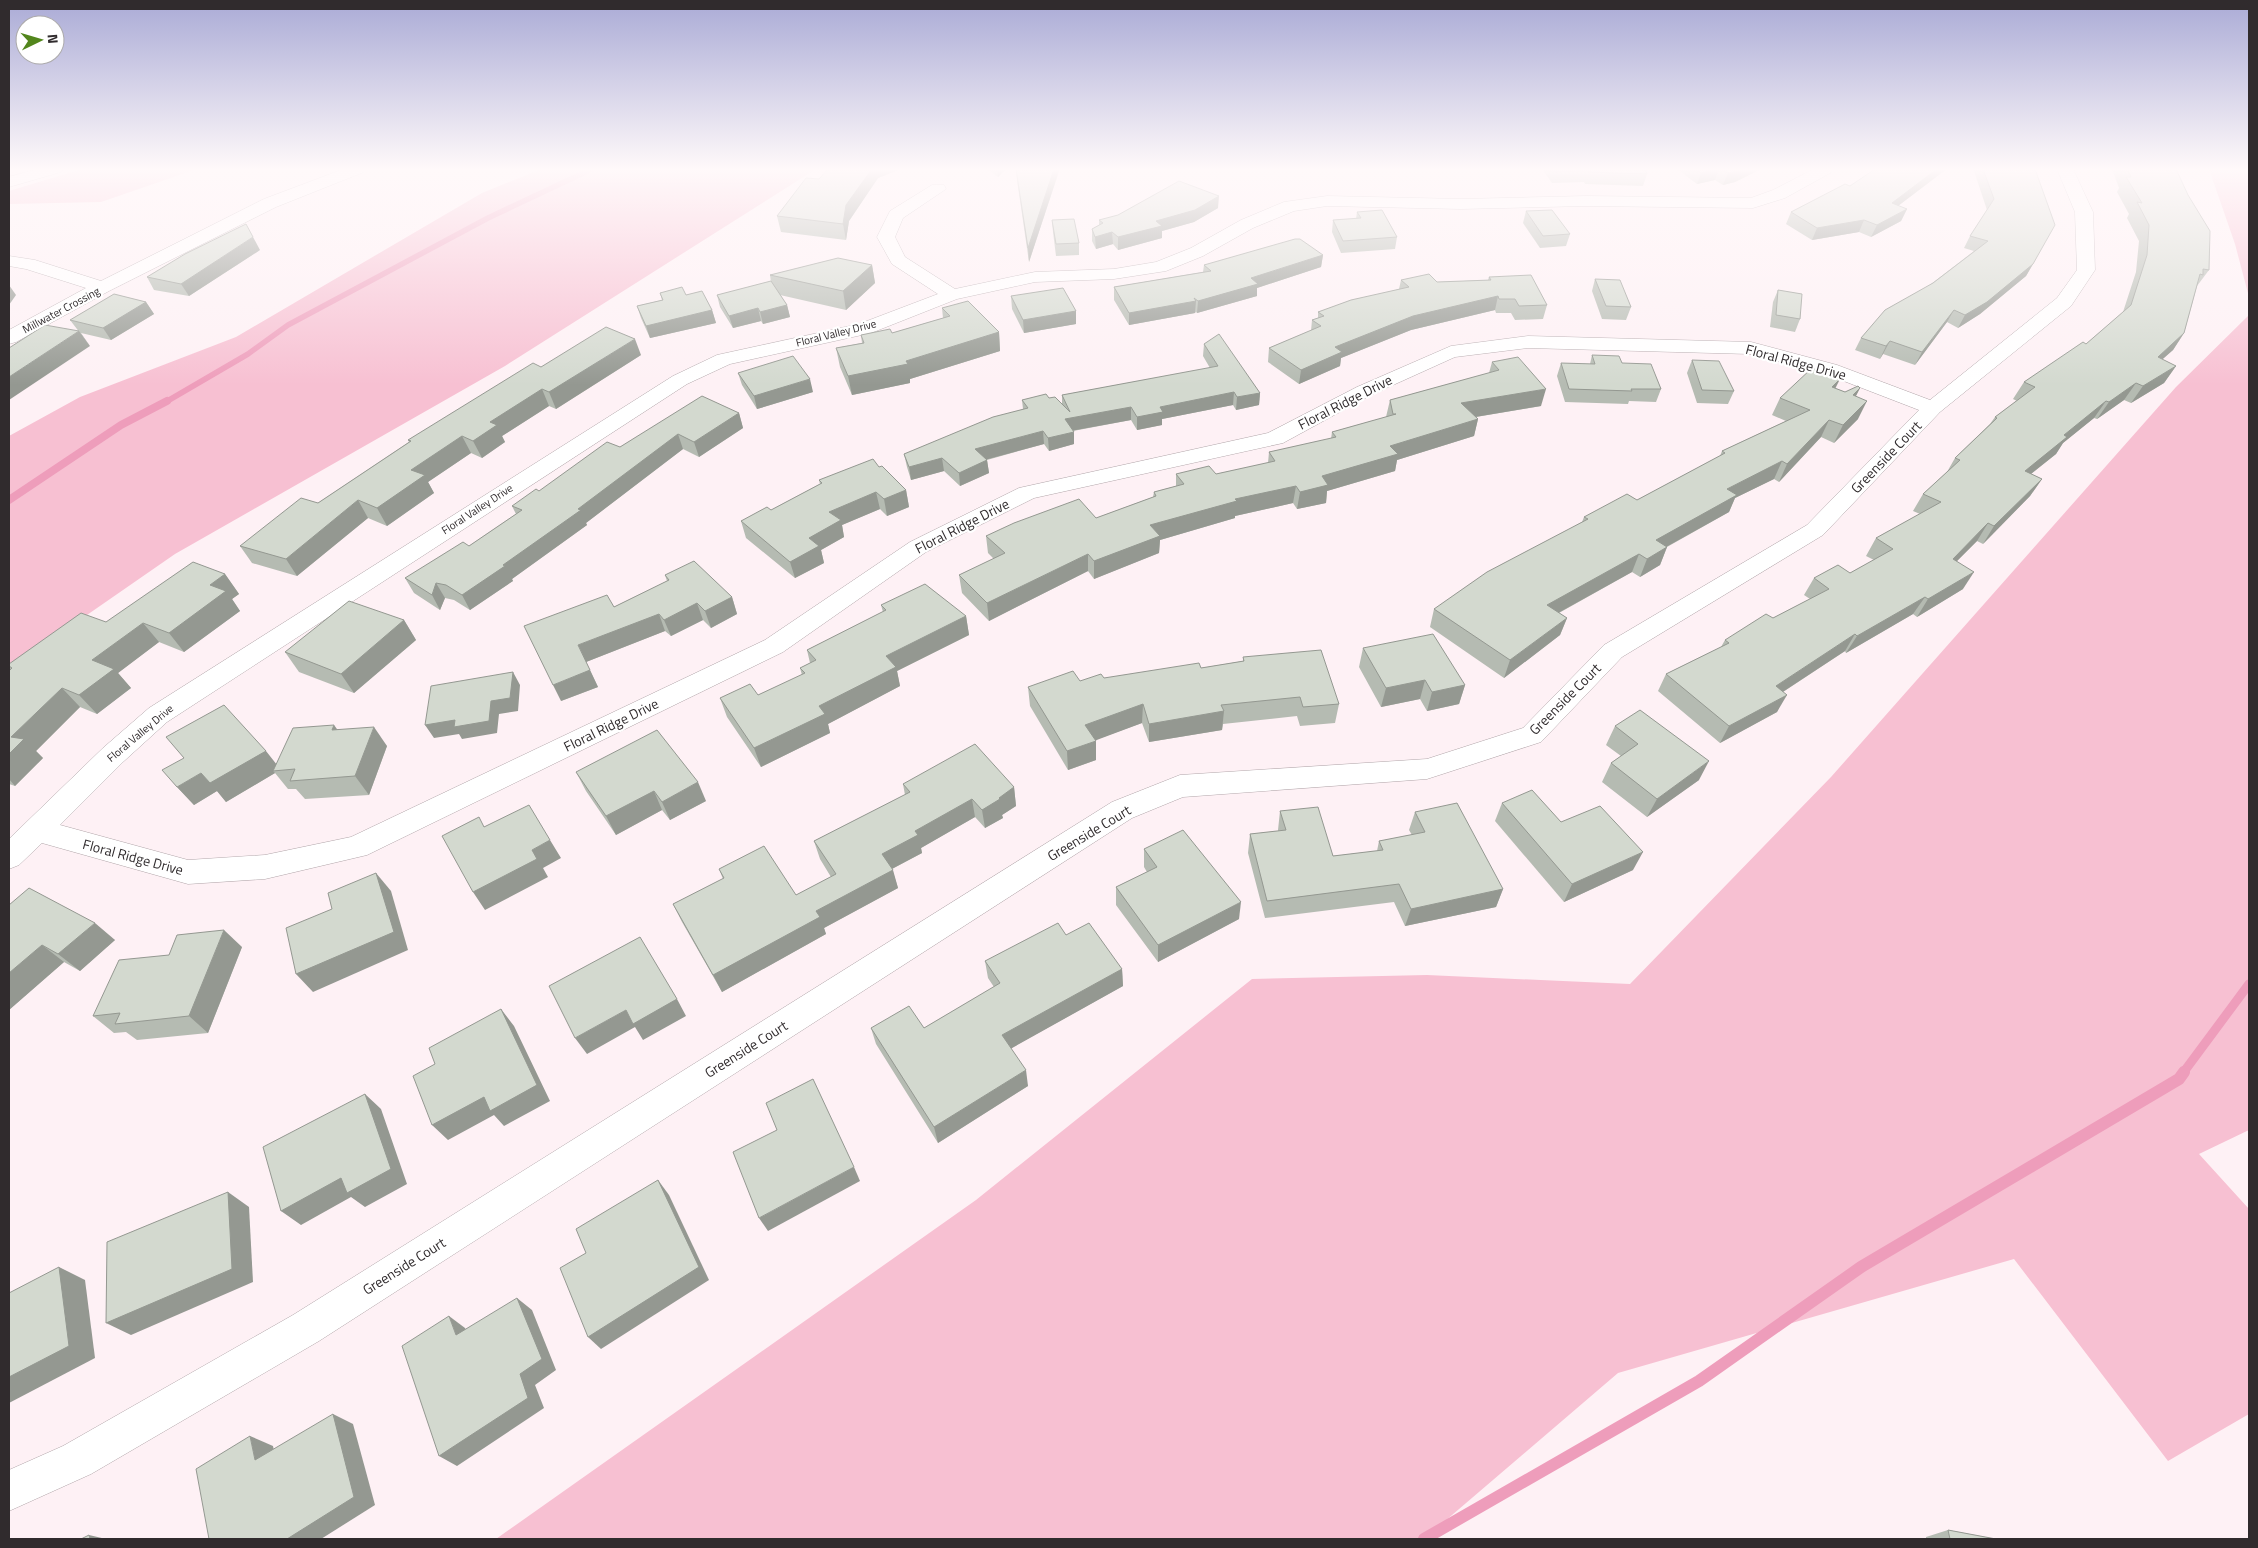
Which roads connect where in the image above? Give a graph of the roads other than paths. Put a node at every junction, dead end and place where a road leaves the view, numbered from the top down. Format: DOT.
graph roads {
  1 [pos="194,241"];
  2 [pos="888,241"];
  3 [pos="1216,241"];
  4 [pos="2085,241"];
  5 [pos="9,261"];
  6 [pos="102,287"];
  7 [pos="952,295"];
  8 [pos="9,338"];
  9 [pos="1933,408"];
  10 [pos="36,830"];
  11 [pos="9,858"];
  12 [pos="9,1491"];
  1 -- 6 [label="street, Millwater Crossing"];
  2 -- 7 [label="street"];
  3 -- 7 [label="street, Floral Valley Drive"];
  4 -- 9 [label="street, Greenside Court"];
  5 -- 6 [label="street"];
  6 -- 8 [label="street, Millwater Crossing"];
  7 -- 10 [label="street, Floral Valley Drive"];
  9 -- 10 [label="street, Floral Ridge Drive"];
  9 -- 12 [label="street, Greenside Court"];
  10 -- 11 [label="street, Floral Valley Drive"];
}
